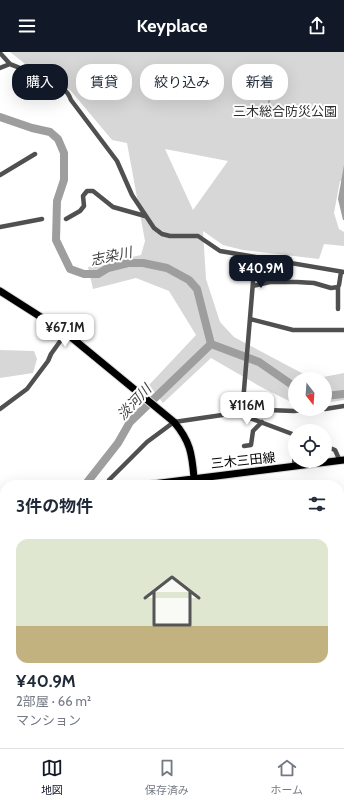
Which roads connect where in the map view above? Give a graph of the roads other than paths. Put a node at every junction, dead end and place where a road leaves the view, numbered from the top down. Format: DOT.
graph roads {
  1 [pos="0,53"];
  2 [pos="10,64"];
  3 [pos="0,68"];
  4 [pos="35,154"];
  5 [pos="0,175"];
  6 [pos="145,216"];
  7 [pos="42,219"];
  8 [pos="66,219"];
  9 [pos="0,227"];
  10 [pos="255,258"];
  11 [pos="342,272"];
  12 [pos="253,286"];
  13 [pos="338,287"];
  14 [pos="0,291"];
  15 [pos="338,309"];
  16 [pos="250,318"];
  17 [pos="344,330"];
  18 [pos="66,333"];
  19 [pos="344,406"];
  20 [pos="332,408"];
  21 [pos="0,409"];
  22 [pos="243,409"];
  23 [pos="288,411"];
  24 [pos="242,414"];
  25 [pos="174,422"];
  26 [pos="262,422"];
  27 [pos="288,434"];
  28 [pos="244,446"];
  29 [pos="332,449"];
  30 [pos="342,461"];
  31 [pos="332,462"];
  32 [pos="288,467"];
  33 [pos="194,478"];
  34 [pos="109,480"];
  35 [pos="180,480"];
  1 -- 2 [label="street"];
  2 -- 3 [label="street"];
  2 -- 6 [label="street"];
  4 -- 5 [label="street"];
  6 -- 8 [label="street"];
  6 -- 10 [label="street"];
  7 -- 9 [label="street"];
  10 -- 11 [label="street"];
  10 -- 12 [label="street"];
  11 -- 13 [label="street"];
  12 -- 13 [label="street"];
  12 -- 16 [label="street"];
  13 -- 15 [label="street"];
  14 -- 18 [label="main road"];
  16 -- 17 [label="street"];
  16 -- 22 [label="street"];
  18 -- 21 [label="street"];
  18 -- 25 [label="main road"];
  19 -- 20 [label="street"];
  22 -- 23 [label="street"];
  22 -- 24 [label="street"];
  24 -- 25 [label="street"];
  24 -- 26 [label="street"];
  25 -- 33 [label="main road"];
  25 -- 34 [label="street"];
  26 -- 27 [label="street"];
  26 -- 28 [label="street"];
  29 -- 30 [label="street"];
  30 -- 31 [label="main road, 三木三田線"];
  32 -- 33 [label="main road, 三木三田線"];
  33 -- 35 [label="main road, 三木三田線"];
}
